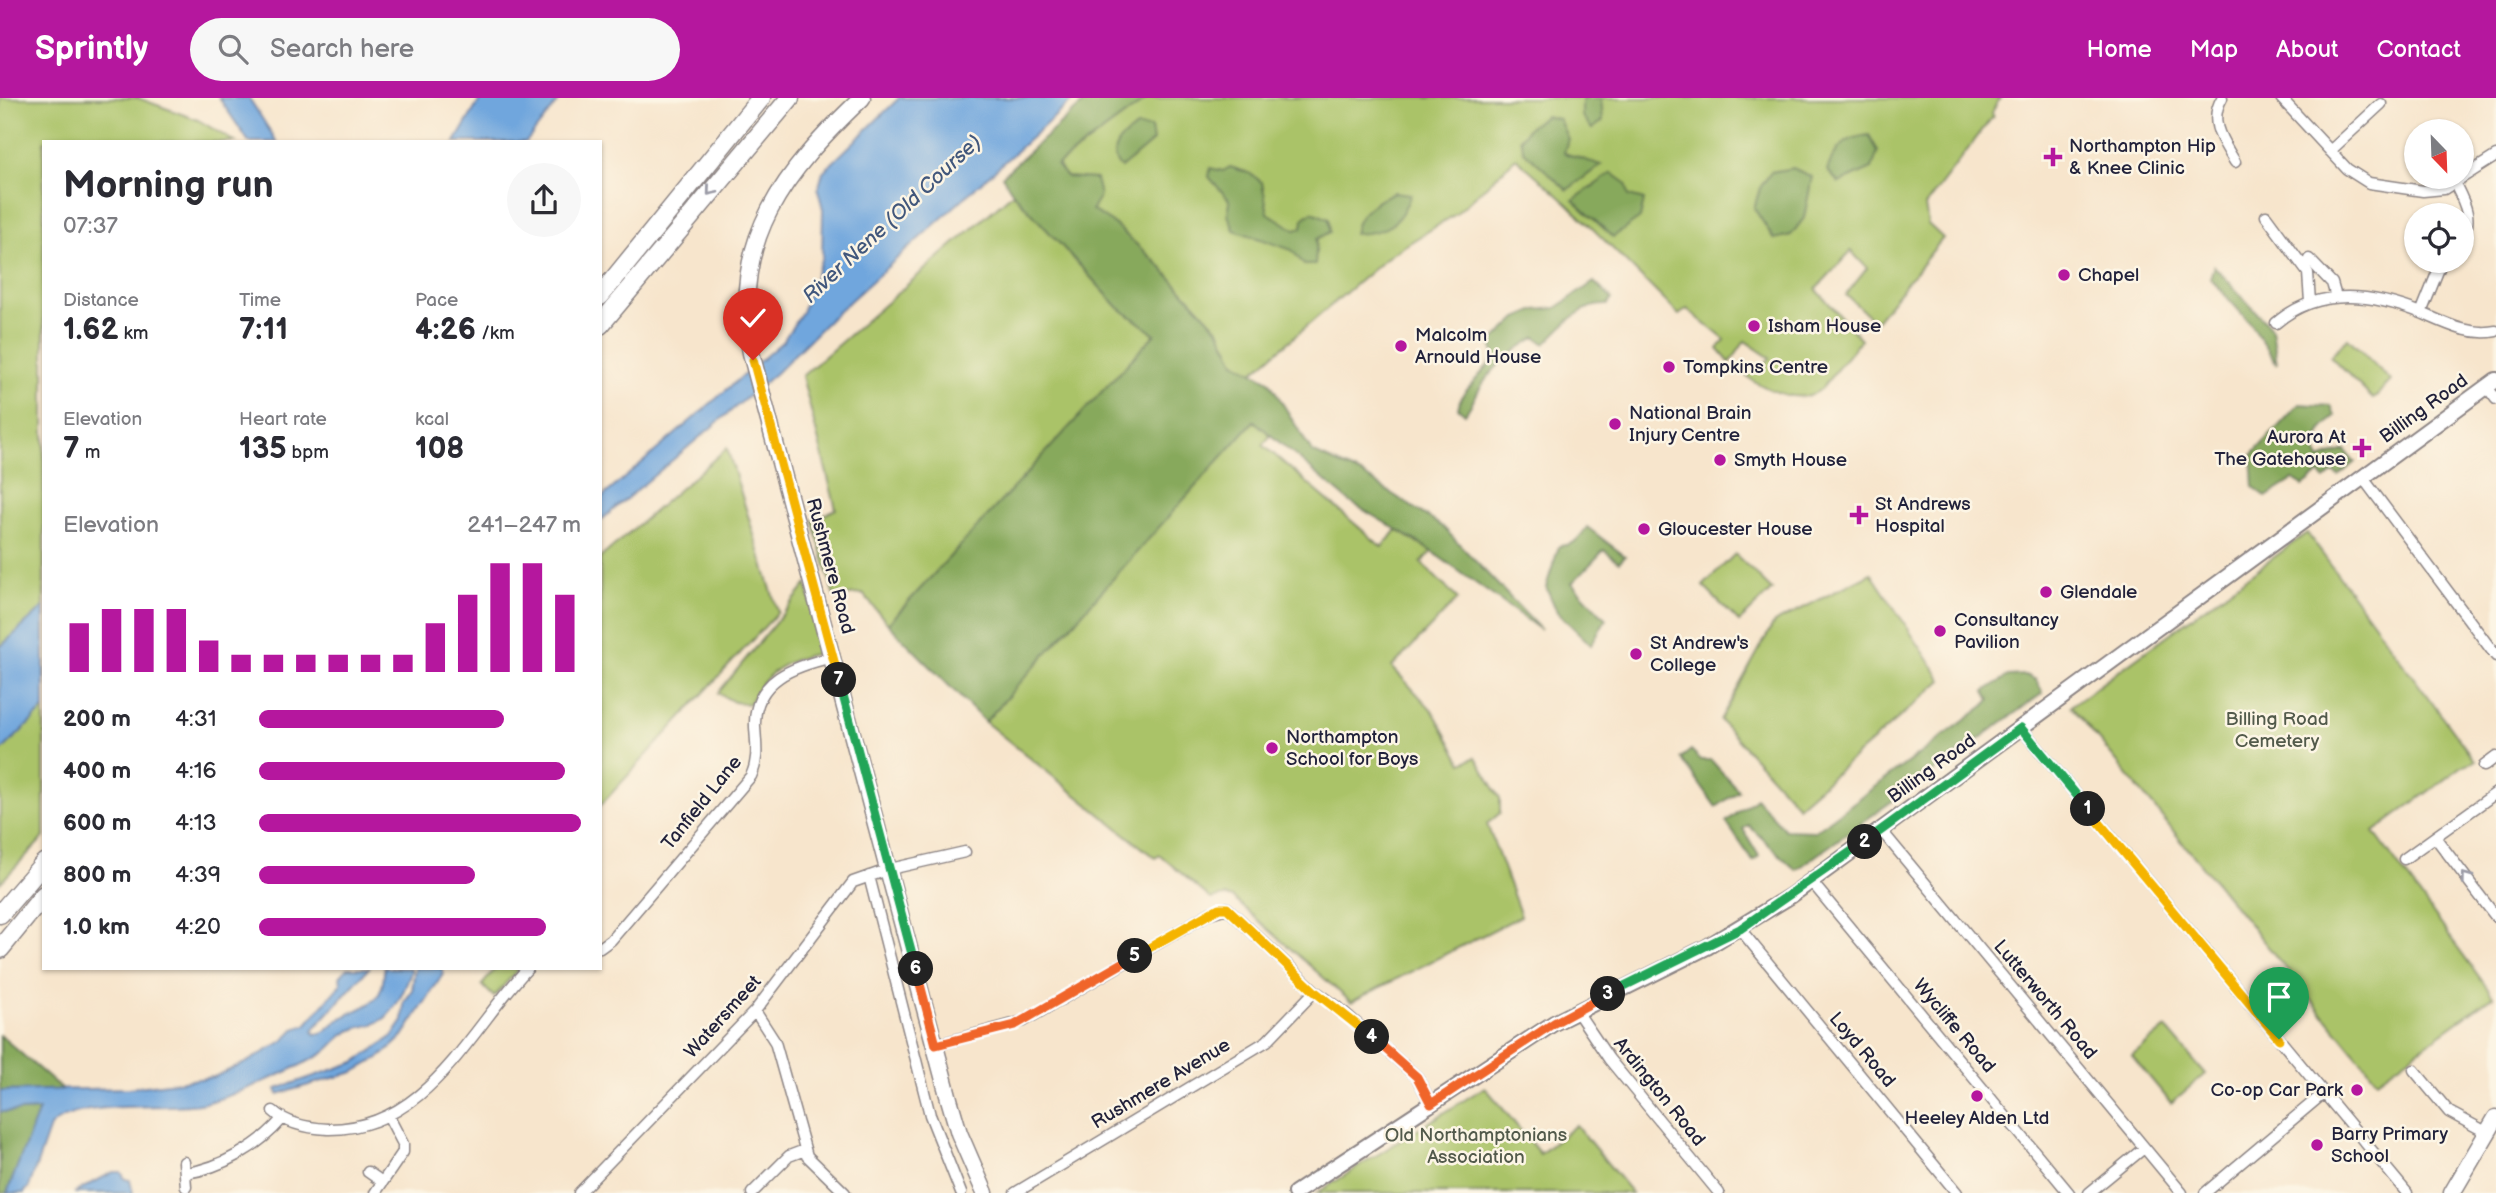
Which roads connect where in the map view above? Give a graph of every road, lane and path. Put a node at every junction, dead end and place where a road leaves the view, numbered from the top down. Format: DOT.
graph roads {
  1 [pos="788,98"];
  2 [pos="862,98"];
  3 [pos="2222,98"];
  4 [pos="2281,98"];
  5 [pos="759,100"];
  6 [pos="2381,104"];
  7 [pos="2330,151"];
  8 [pos="2496,156"];
  9 [pos="2235,162"];
  10 [pos="2474,171"];
  11 [pos="2404,188"];
  12 [pos="2415,189"];
  13 [pos="2440,189"];
  14 [pos="2266,216"];
  15 [pos="2309,259"];
  16 [pos="2437,273"];
  17 [pos="602,294"];
  18 [pos="2336,297"];
  19 [pos="2310,302"];
  20 [pos="2421,313"];
  21 [pos="602,322"];
  22 [pos="2276,323"];
  23 [pos="2496,331"];
  24 [pos="2493,389"];
  25 [pos="2363,478"];
  26 [pos="2496,656"];
  27 [pos="833,657"];
  28 [pos="2021,728"];
  29 [pos="2496,757"];
  30 [pos="2484,765"];
  31 [pos="2496,793"];
  32 [pos="1881,830"];
  33 [pos="2435,837"];
  34 [pos="965,852"];
  35 [pos="2404,859"];
  36 [pos="42,865"];
  37 [pos="890,869"];
  38 [pos="869,876"];
  39 [pos="1811,881"];
  40 [pos="42,897"];
  41 [pos="0,914"];
  42 [pos="2496,917"];
  43 [pos="1740,929"];
  44 [pos="602,947"];
  45 [pos="0,949"];
  46 [pos="526,970"];
  47 [pos="1314,991"];
  48 [pos="1576,1010"];
  49 [pos="755,1011"];
  50 [pos="936,1045"];
  51 [pos="2414,1070"];
  52 [pos="2324,1093"];
  53 [pos="1431,1104"];
  54 [pos="273,1111"];
  55 [pos="389,1117"];
  56 [pos="282,1119"];
  57 [pos="2492,1128"];
  58 [pos="2144,1148"];
  59 [pos="805,1150"];
  60 [pos="368,1172"];
  61 [pos="381,1181"];
  62 [pos="186,1187"];
  63 [pos="375,1193"];
  64 [pos="579,1193"];
  65 [pos="752,1193"];
  66 [pos="845,1193"];
  67 [pos="961,1193"];
  68 [pos="985,1193"];
  69 [pos="1015,1193"];
  70 [pos="1295,1193"];
  71 [pos="1719,1193"];
  72 [pos="1957,1193"];
  73 [pos="2069,1193"];
  74 [pos="2089,1193"];
  75 [pos="2182,1193"];
  76 [pos="2205,1193"];
  77 [pos="2407,1193"];
  78 [pos="2452,1193"];
  1 -- 21 [label="highway, one-way"];
  2 -- 27 [label="main road, Rushmere Road"];
  3 -- 9 [label="street"];
  4 -- 7 [label="street"];
  5 -- 17 [label="highway"];
  6 -- 7 [label="street"];
  7 -- 11 [label="street"];
  8 -- 10 [label="street"];
  12 -- 13 [label="street"];
  14 -- 19 [label="street"];
  15 -- 18 [label="street"];
  16 -- 20 [label="street"];
  18 -- 19 [label="street"];
  18 -- 20 [label="street"];
  19 -- 22 [label="street"];
  20 -- 23 [label="street"];
  24 -- 25 [label="street, Billing Road"];
  25 -- 26 [label="street"];
  25 -- 28 [label="street, Billing Road"];
  27 -- 37 [label="main road, Rushmere Road"];
  27 -- 44 [label="street, Tanfield Lane"];
  28 -- 32 [label="street, Billing Road"];
  28 -- 52 [label="street"];
  29 -- 30 [label="street"];
  31 -- 33 [label="street"];
  32 -- 39 [label="street, Billing Road"];
  32 -- 58 [label="street, Lutterworth Road"];
  33 -- 35 [label="street"];
  42 -- 33 [label="street, one-way"];
  34 -- 37 [label="street, Watersmeet"];
  36 -- 41 [label="highway"];
  37 -- 38 [label="street, Watersmeet"];
  37 -- 50 [label="main road, Rushmere Road"];
  38 -- 49 [label="street, Watersmeet"];
  38 -- 67 [label="street"];
  39 -- 43 [label="street, Billing Road"];
  39 -- 73 [label="street, Wycliffe Road"];
  40 -- 45 [label="highway"];
  43 -- 48 [label="street, Billing Road"];
  43 -- 72 [label="street, Loyd Road"];
  46 -- 55 [label="street"];
  47 -- 50 [label="street"];
  47 -- 53 [label="street"];
  47 -- 69 [label="street, Rushmere Avenue"];
  48 -- 53 [label="street, Billing Road"];
  48 -- 71 [label="street, Ardington Road"];
  49 -- 59 [label="street"];
  49 -- 64 [label="street, Watersmeet"];
  50 -- 68 [label="main road, Rushmere Road"];
  51 -- 57 [label="street"];
  52 -- 76 [label="street"];
  52 -- 77 [label="street"];
  53 -- 70 [label="street, Billing Road"];
  54 -- 56 [label="street"];
  55 -- 56 [label="street"];
  55 -- 61 [label="street"];
  56 -- 62 [label="street"];
  57 -- 78 [label="main road"];
  58 -- 74 [label="street"];
  58 -- 75 [label="street, Lutterworth Road"];
  59 -- 65 [label="street"];
  59 -- 66 [label="street"];
  60 -- 61 [label="street"];
  61 -- 63 [label="street"];
}
